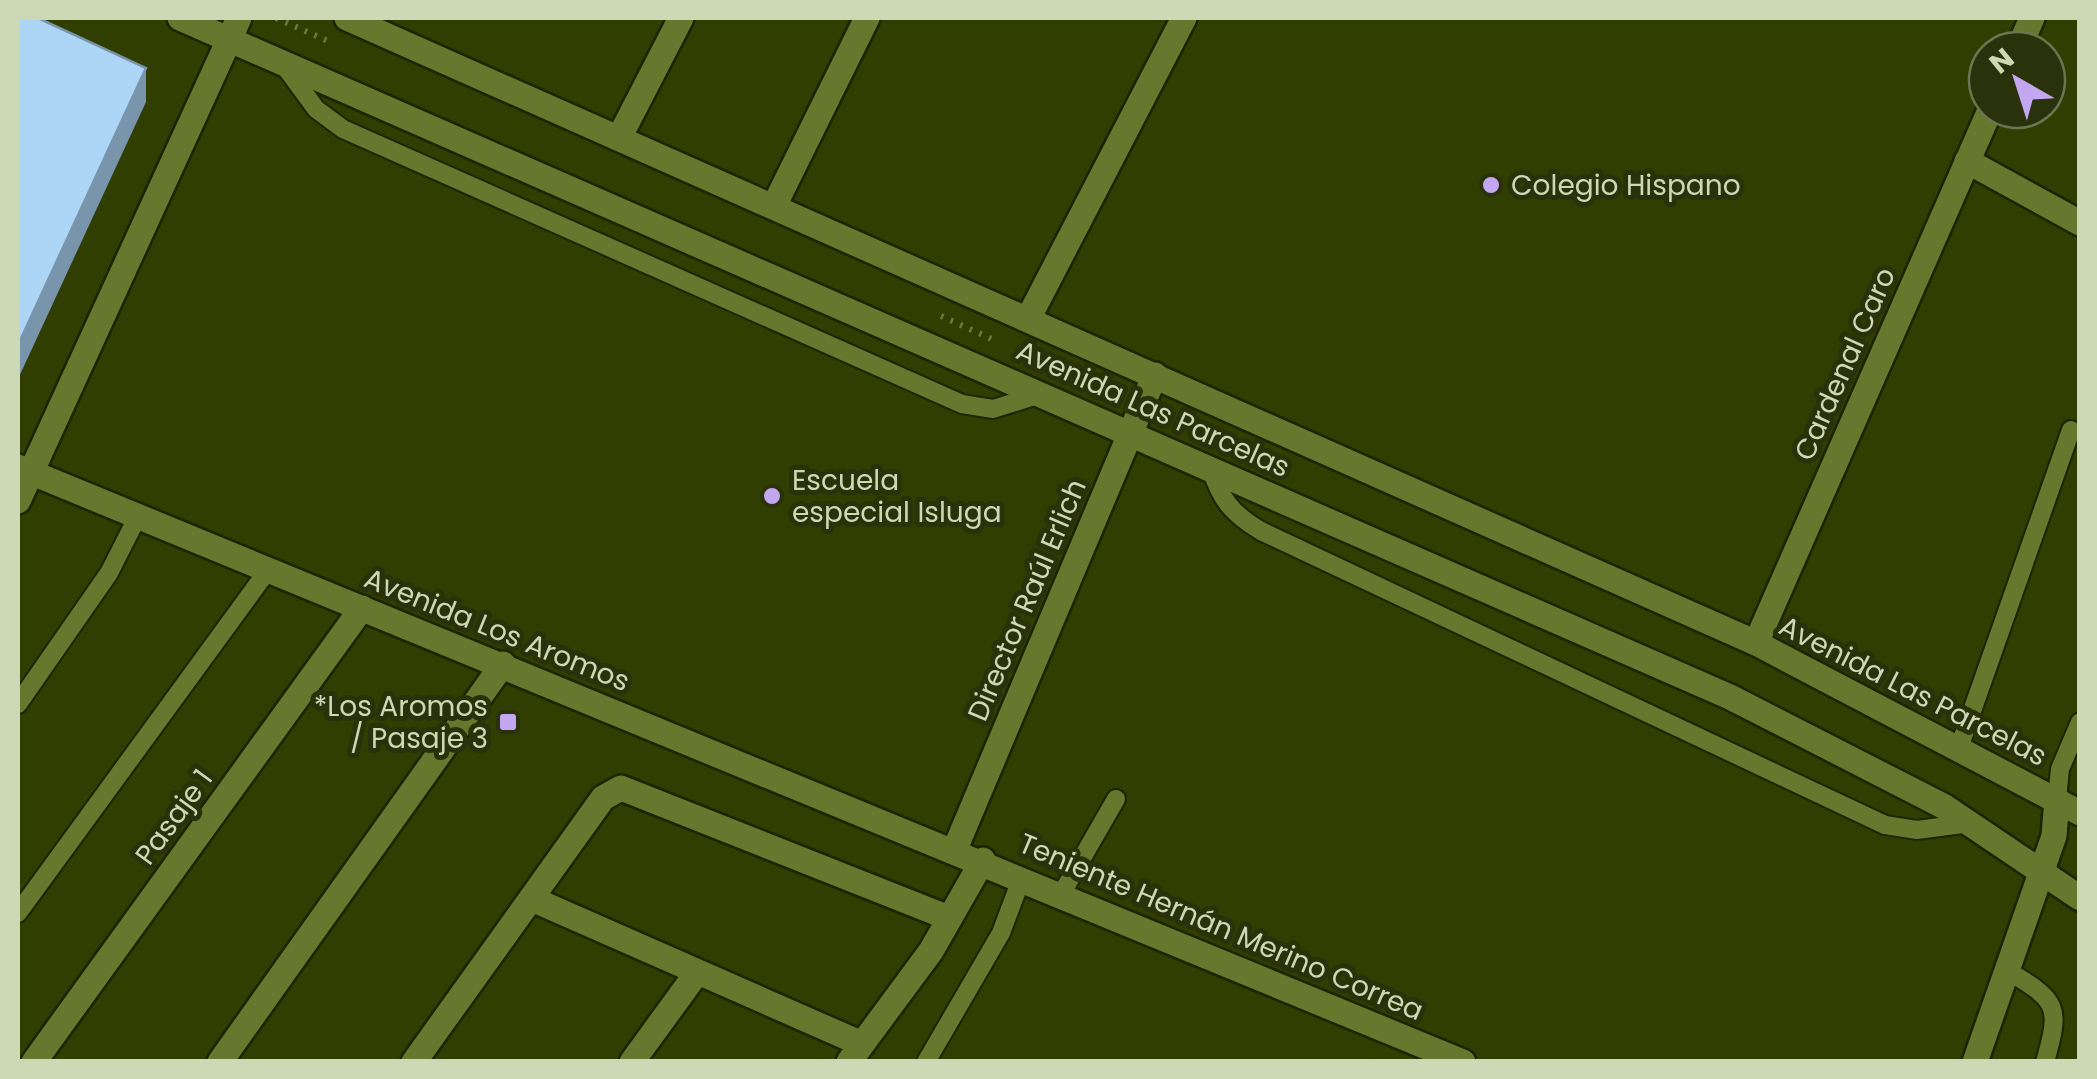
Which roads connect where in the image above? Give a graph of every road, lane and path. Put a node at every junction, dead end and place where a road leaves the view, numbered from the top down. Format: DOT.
graph roads {
  1 [pos="180,18"];
  2 [pos="347,18"];
  3 [pos="680,18"];
  4 [pos="867,18"];
  5 [pos="1184,18"];
  6 [pos="234,29"];
  7 [pos="283,63"];
  8 [pos="1981,130"];
  9 [pos="620,138"];
  10 [pos="1967,161"];
  11 [pos="774,206"];
  12 [pos="2080,223"];
  13 [pos="1028,319"];
  14 [pos="1155,375"];
  15 [pos="1044,393"];
  16 [pos="2071,430"];
  17 [pos="1131,432"];
  18 [pos="1210,466"];
  19 [pos="22,469"];
  20 [pos="18,501"];
  21 [pos="138,516"];
  22 [pos="268,570"];
  23 [pos="362,608"];
  24 [pos="1756,643"];
  25 [pos="503,664"];
  26 [pos="18,704"];
  27 [pos="2080,722"];
  28 [pos="1959,748"];
  29 [pos="1116,799"];
  30 [pos="2068,806"];
  31 [pos="1970,823"];
  32 [pos="954,849"];
  33 [pos="983,860"];
  34 [pos="2042,871"];
  35 [pos="1022,877"];
  36 [pos="1062,893"];
  37 [pos="2080,898"];
  38 [pos="532,899"];
  39 [pos="18,914"];
  40 [pos="949,918"];
  41 [pos="2008,971"];
  42 [pos="696,974"];
  43 [pos="856,1053"];
  44 [pos="34,1062"];
  45 [pos="220,1062"];
  46 [pos="414,1062"];
  47 [pos="632,1062"];
  48 [pos="926,1062"];
  49 [pos="1463,1062"];
  50 [pos="1975,1062"];
  51 [pos="2045,1062"];
  1 -- 6 [label="street, Avenida Las Parcelas"];
  2 -- 9 [label="street, Avenida Las Parcelas"];
  3 -- 9 [label="street"];
  4 -- 11 [label="street"];
  5 -- 13 [label="street"];
  6 -- 7 [label="street, Avenida Las Parcelas"];
  6 -- 19 [label="street"];
  7 -- 15 [label="street, Avenida Las Parcelas"];
  7 -- 15 [label="lane"];
  8 -- 10 [label="street, Cardenal Caro"];
  9 -- 11 [label="street, Avenida Las Parcelas"];
  10 -- 12 [label="street"];
  10 -- 24 [label="street, Cardenal Caro"];
  11 -- 13 [label="street, Avenida Las Parcelas"];
  13 -- 14 [label="street, Avenida Las Parcelas"];
  14 -- 17 [label="street, Director Raúl Erlich"];
  14 -- 24 [label="street, Avenida Las Parcelas"];
  15 -- 17 [label="street, Avenida Las Parcelas"];
  16 -- 28 [label="lane"];
  17 -- 18 [label="street, Avenida Las Parcelas"];
  17 -- 32 [label="street, Director Raúl Erlich"];
  18 -- 31 [label="street, Avenida Las Parcelas"];
  18 -- 31 [label="lane"];
  19 -- 20 [label="street"];
  19 -- 21 [label="street, Avenida Los Aromos"];
  21 -- 22 [label="street, Avenida Los Aromos"];
  21 -- 26 [label="lane"];
  22 -- 23 [label="street, Avenida Los Aromos"];
  22 -- 39 [label="lane"];
  23 -- 25 [label="street, Avenida Los Aromos"];
  23 -- 44 [label="street, Pasaje 1"];
  24 -- 28 [label="street, Avenida Las Parcelas"];
  25 -- 32 [label="street, Avenida Los Aromos"];
  25 -- 45 [label="street"];
  27 -- 30 [label="lane"];
  28 -- 30 [label="street, Avenida Las Parcelas"];
  29 -- 36 [label="lane"];
  30 -- 34 [label="street"];
  31 -- 34 [label="street, Avenida Las Parcelas"];
  32 -- 33 [label="street, Teniente Hernán Merino Correa"];
  33 -- 35 [label="street, Teniente Hernán Merino Correa"];
  33 -- 40 [label="street"];
  34 -- 37 [label="street, Avenida Las Parcelas"];
  34 -- 41 [label="street"];
  35 -- 36 [label="street, Teniente Hernán Merino Correa"];
  35 -- 48 [label="lane"];
  36 -- 49 [label="street, Teniente Hernán Merino Correa"];
  38 -- 40 [label="street"];
  38 -- 42 [label="street"];
  38 -- 46 [label="street"];
  40 -- 43 [label="street"];
  41 -- 50 [label="street"];
  41 -- 51 [label="lane"];
  42 -- 43 [label="street"];
  42 -- 47 [label="street"];
}
